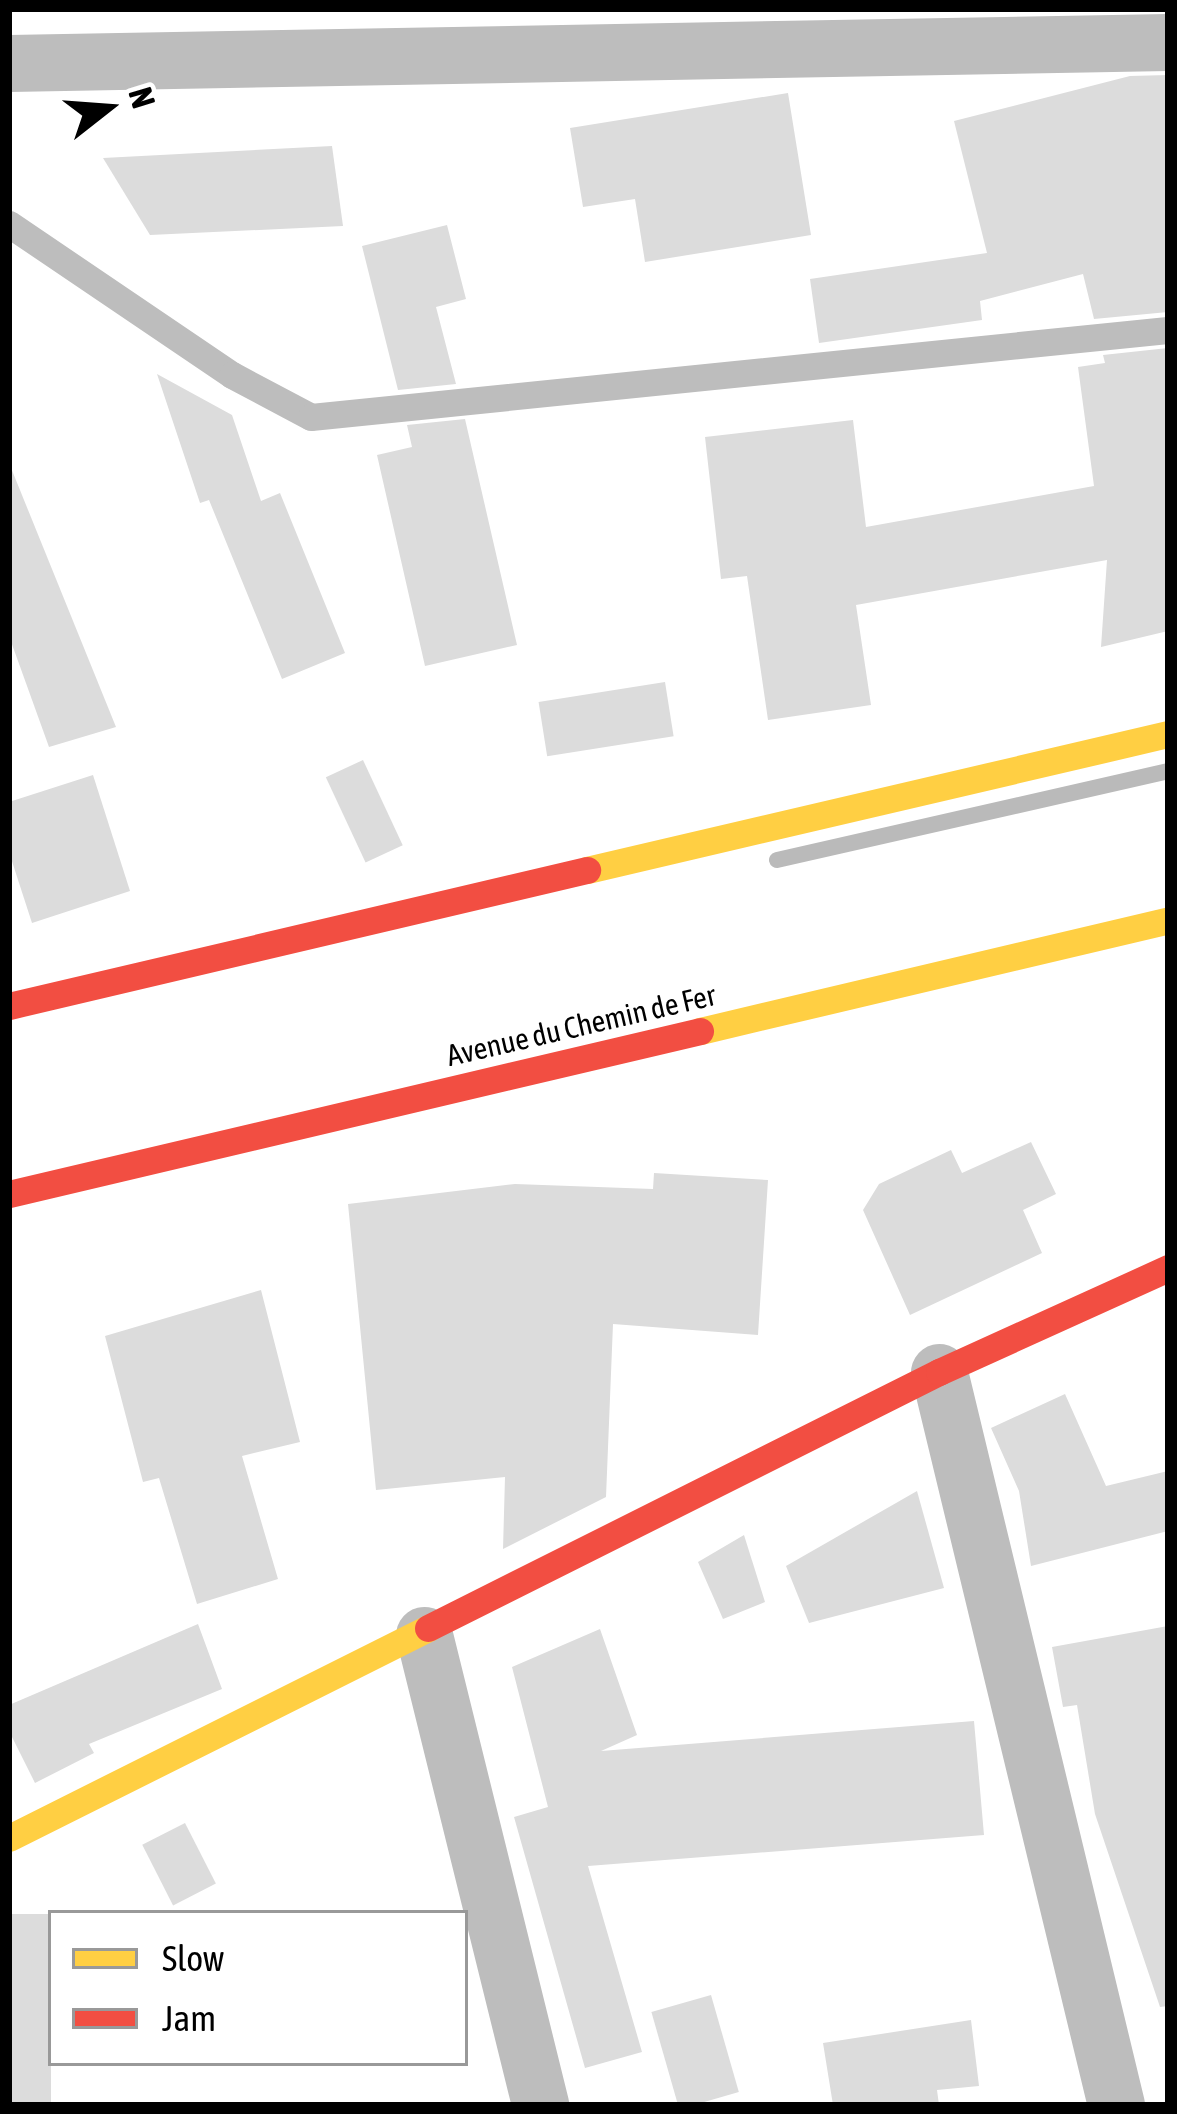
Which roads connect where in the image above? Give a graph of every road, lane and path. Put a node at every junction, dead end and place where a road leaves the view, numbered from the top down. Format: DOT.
graph roads {
  1 [pos="1168,42"];
  2 [pos="9,62"];
  3 [pos="9,224"];
  4 [pos="1168,330"];
  5 [pos="1168,734"];
  6 [pos="1168,920"];
  7 [pos="9,1006"];
  8 [pos="9,1194"];
  9 [pos="1168,1268"];
  10 [pos="939,1372"];
  11 [pos="424,1635"];
  12 [pos="9,1838"];
  13 [pos="540,2105"];
  14 [pos="1116,2105"];
  1 -- 2 [label="street"];
  3 -- 4 [label="lane"];
  5 -- 7 [label="main road"];
  6 -- 8 [label="main road, Avenue du Chemin de Fer"];
  9 -- 10 [label="main road"];
  10 -- 11 [label="main road"];
  10 -- 14 [label="street"];
  11 -- 12 [label="main road"];
  11 -- 13 [label="street"];
}
